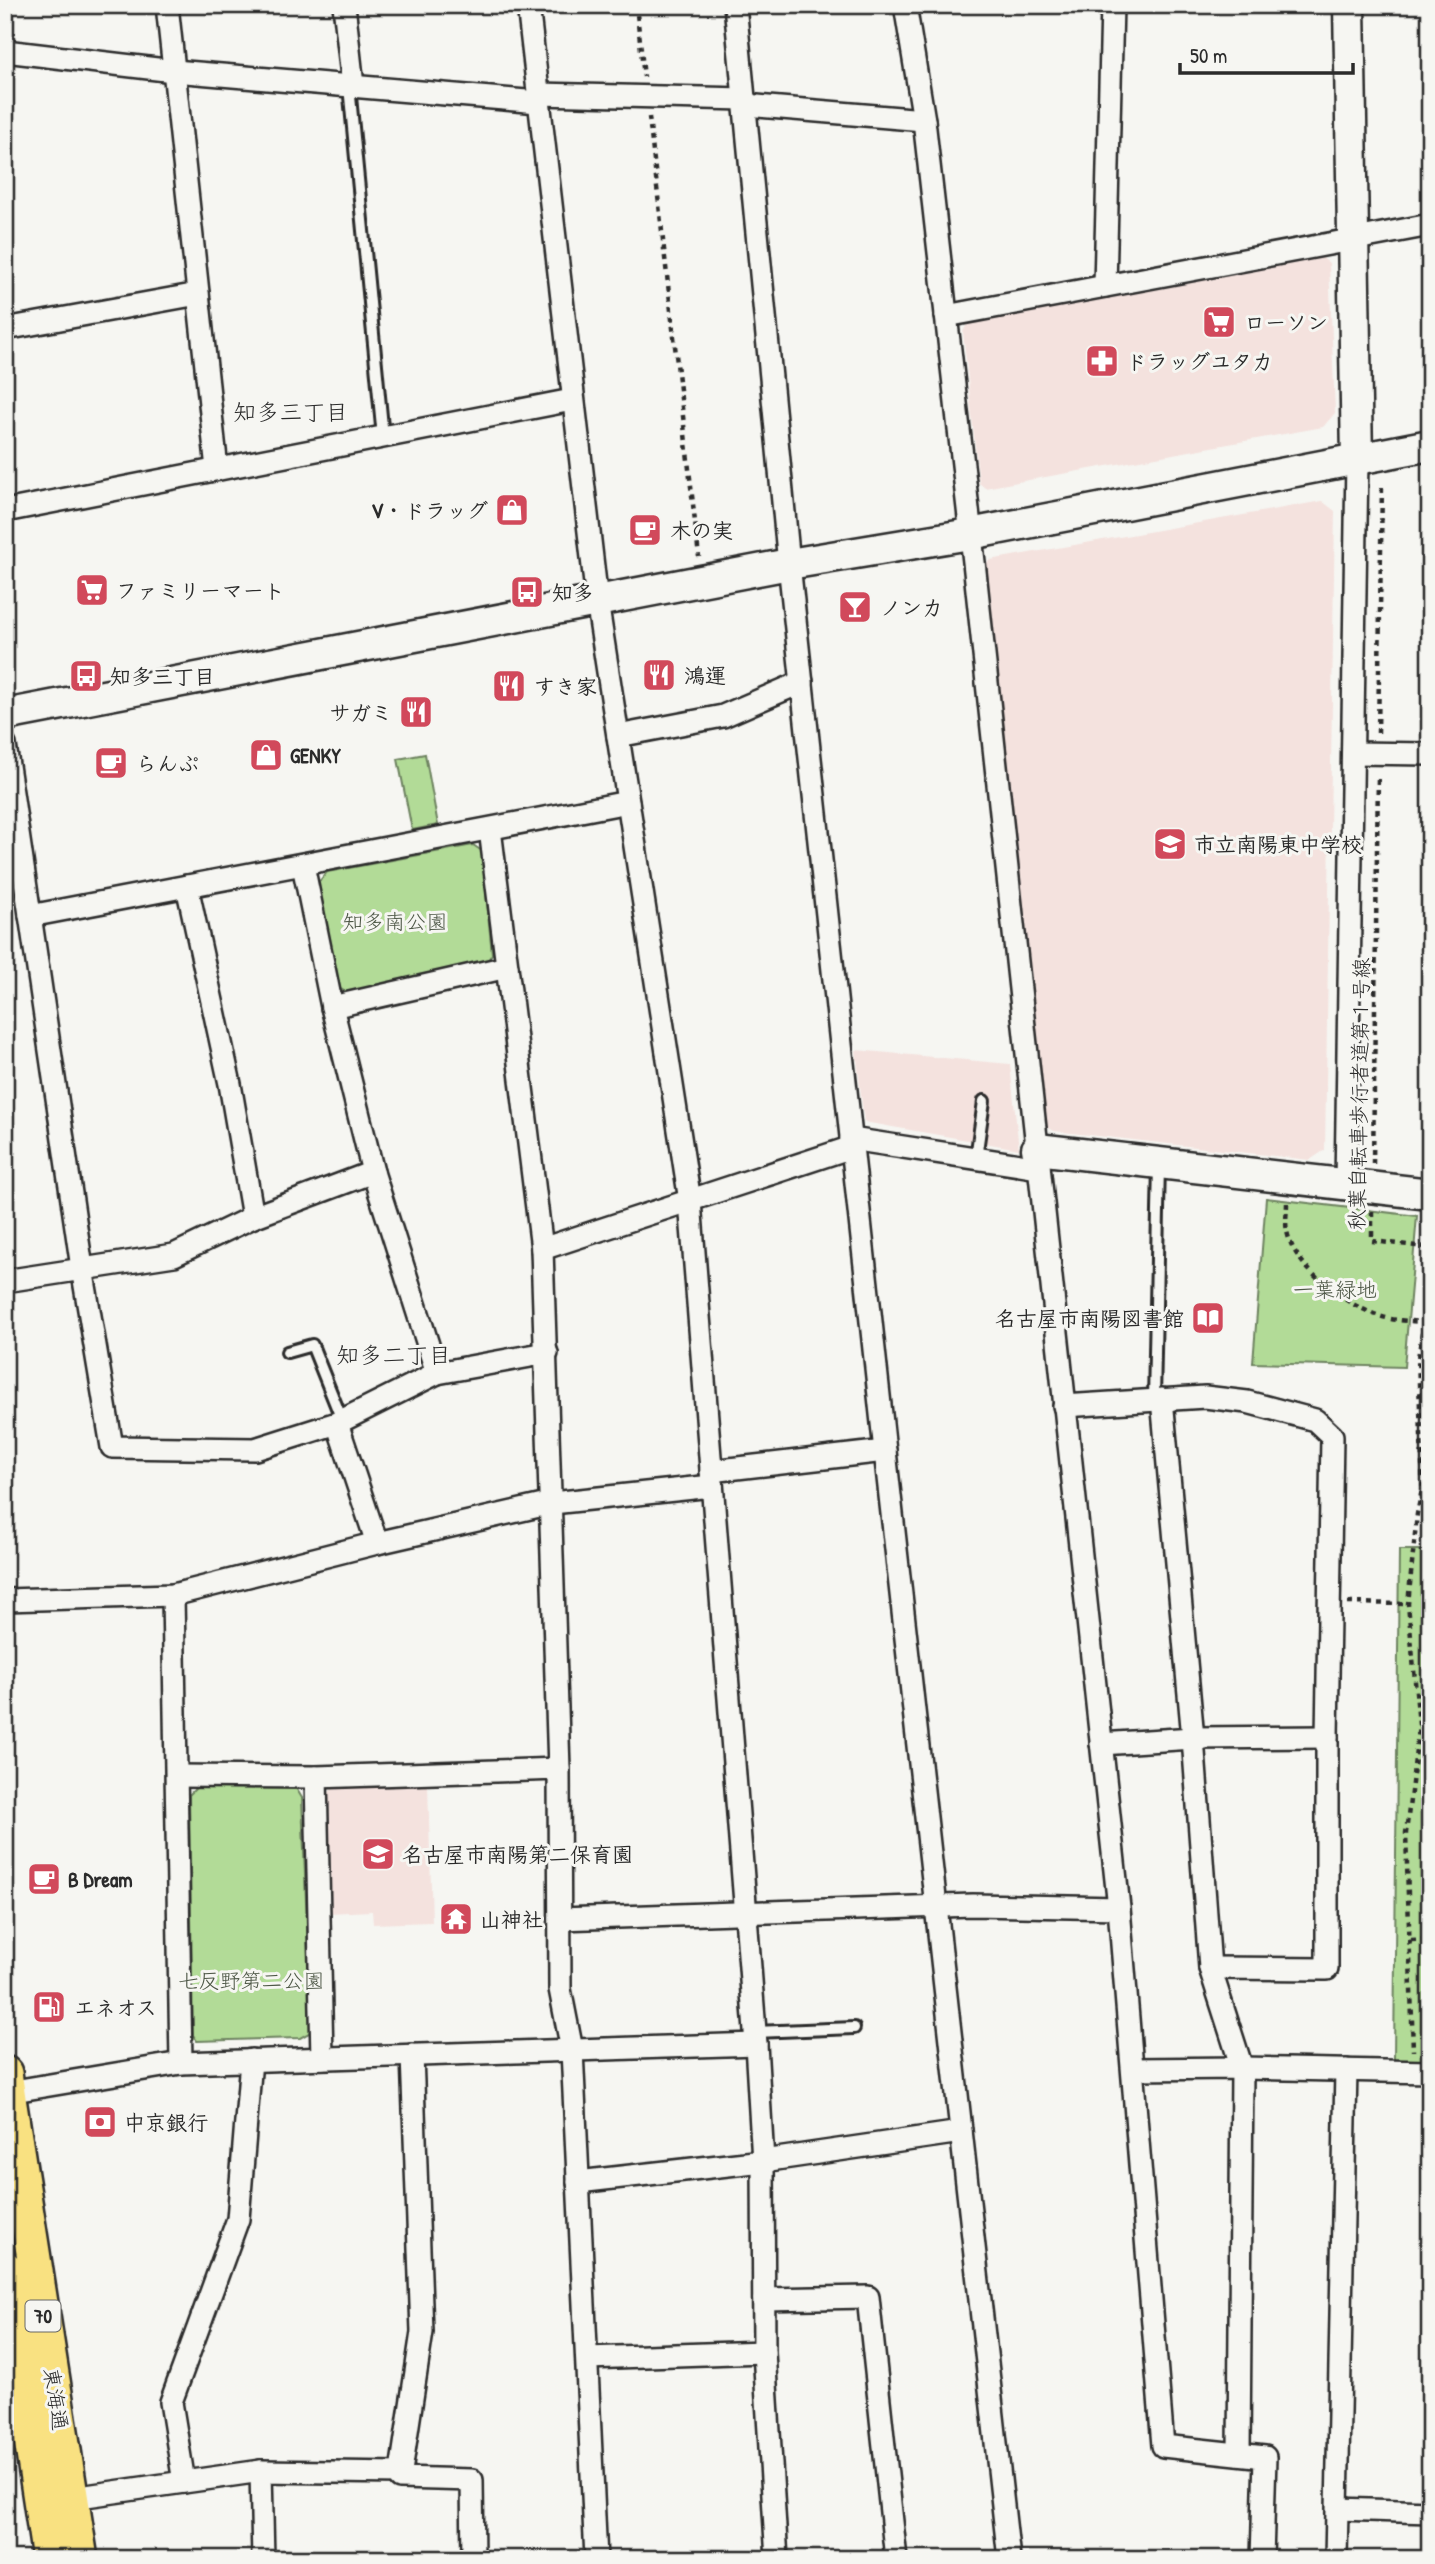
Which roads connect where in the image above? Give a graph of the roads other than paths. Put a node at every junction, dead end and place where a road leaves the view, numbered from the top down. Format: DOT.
graph roads {
  1 [pos="167,5"];
  2 [pos="344,5"];
  3 [pos="528,5"];
  4 [pos="735,5"];
  5 [pos="905,5"];
  6 [pos="1112,5"];
  7 [pos="1349,5"];
  8 [pos="5,51"];
  9 [pos="174,71"];
  10 [pos="351,86"];
  11 [pos="539,98"];
  12 [pos="745,102"];
  13 [pos="924,120"];
  14 [pos="1430,225"];
  15 [pos="1353,239"];
  16 [pos="1105,286"];
  17 [pos="198,294"];
  18 [pos="946,316"];
  19 [pos="5,329"];
  20 [pos="572,400"];
  21 [pos="383,437"];
  22 [pos="1430,445"];
  23 [pos="1357,458"];
  24 [pos="217,470"];
  25 [pos="5,511"];
  26 [pos="970,534"];
  27 [pos="789,564"];
  28 [pos="597,601"];
  29 [pos="802,682"];
  30 [pos="5,715"];
  31 [pos="618,736"];
  32 [pos="5,746"];
  33 [pos="1353,753"];
  34 [pos="1430,754"];
  35 [pos="628,802"];
  36 [pos="490,829"];
  37 [pos="303,864"];
  38 [pos="187,886"];
  39 [pos="30,916"];
  40 [pos="507,967"];
  41 [pos="332,1007"];
  42 [pos="984,1101"];
  43 [pos="852,1143"];
  44 [pos="976,1158"];
  45 [pos="1038,1159"];
  46 [pos="1159,1164"];
  47 [pos="373,1172"];
  48 [pos="1359,1186"];
  49 [pos="1430,1194"];
  50 [pos="690,1201"];
  51 [pos="254,1217"];
  52 [pos="542,1250"];
  53 [pos="82,1268"];
  54 [pos="5,1281"];
  55 [pos="287,1352"];
  56 [pos="547,1353"];
  57 [pos="437,1373"];
  58 [pos="1158,1399"];
  59 [pos="1064,1406"];
  60 [pos="340,1421"];
  61 [pos="885,1451"];
  62 [pos="712,1479"];
  63 [pos="552,1503"];
  64 [pos="377,1543"];
  65 [pos="173,1595"];
  66 [pos="5,1600"];
  67 [pos="1327,1737"];
  68 [pos="1193,1738"];
  69 [pos="1101,1744"];
  70 [pos="559,1769"];
  71 [pos="177,1776"];
  72 [pos="316,1777"];
  73 [pos="936,1906"];
  74 [pos="1119,1908"];
  75 [pos="746,1913"];
  76 [pos="560,1919"];
  77 [pos="1210,1968"];
  78 [pos="854,2028"];
  79 [pos="756,2038"];
  80 [pos="572,2050"];
  81 [pos="412,2055"];
  82 [pos="323,2058"];
  83 [pos="251,2060"];
  84 [pos="181,2063"];
  85 [pos="1242,2068"];
  86 [pos="1133,2069"];
  87 [pos="1346,2070"];
  88 [pos="1421,2072"];
  89 [pos="6,2086"];
  90 [pos="961,2132"];
  91 [pos="763,2161"];
  92 [pos="579,2182"];
  93 [pos="5,2268"];
  94 [pos="764,2299"];
  95 [pos="764,2352"];
  96 [pos="587,2358"];
  97 [pos="14,2384"];
  98 [pos="1239,2454"];
  99 [pos="261,2471"];
  100 [pos="400,2473"];
  101 [pos="184,2482"];
  102 [pos="72,2498"];
  103 [pos="1338,2509"];
  104 [pos="1430,2512"];
  105 [pos="49,2559"];
  106 [pos="81,2559"];
  107 [pos="263,2559"];
  108 [pos="473,2559"];
  109 [pos="596,2559"];
  110 [pos="777,2559"];
  111 [pos="896,2559"];
  112 [pos="1009,2559"];
  113 [pos="1262,2559"];
  114 [pos="1336,2559"];
  1 -- 9 [label="street"];
  2 -- 10 [label="street"];
  3 -- 11 [label="street"];
  4 -- 12 [label="street"];
  5 -- 13 [label="street"];
  6 -- 16 [label="street"];
  7 -- 15 [label="street"];
  8 -- 9 [label="street"];
  9 -- 10 [label="street"];
  9 -- 17 [label="street"];
  10 -- 11 [label="street"];
  10 -- 21 [label="lane"];
  11 -- 12 [label="street"];
  11 -- 20 [label="street"];
  12 -- 13 [label="street"];
  12 -- 27 [label="street"];
  13 -- 18 [label="street"];
  14 -- 15 [label="street"];
  15 -- 16 [label="street"];
  15 -- 23 [label="street"];
  16 -- 18 [label="street"];
  17 -- 19 [label="street"];
  17 -- 24 [label="street"];
  18 -- 26 [label="street"];
  20 -- 21 [label="street"];
  20 -- 28 [label="street"];
  21 -- 24 [label="street"];
  22 -- 23 [label="street"];
  23 -- 26 [label="street"];
  23 -- 33 [label="street"];
  24 -- 25 [label="street"];
  26 -- 27 [label="street"];
  26 -- 45 [label="street"];
  27 -- 28 [label="street"];
  27 -- 29 [label="street"];
  28 -- 30 [label="street"];
  28 -- 31 [label="street"];
  29 -- 31 [label="street"];
  29 -- 43 [label="street"];
  31 -- 35 [label="street"];
  32 -- 39 [label="street"];
  33 -- 34 [label="street"];
  33 -- 48 [label="street"];
  35 -- 36 [label="street"];
  35 -- 50 [label="street"];
  36 -- 37 [label="street"];
  36 -- 40 [label="street"];
  37 -- 38 [label="street"];
  37 -- 41 [label="street"];
  38 -- 39 [label="street"];
  38 -- 51 [label="street"];
  39 -- 53 [label="street"];
  40 -- 41 [label="street"];
  40 -- 52 [label="street"];
  41 -- 47 [label="street"];
  42 -- 44 [label="lane"];
  43 -- 44 [label="street"];
  43 -- 50 [label="street"];
  43 -- 61 [label="street"];
  44 -- 45 [label="street"];
  45 -- 46 [label="street"];
  45 -- 59 [label="street"];
  46 -- 48 [label="street"];
  46 -- 58 [label="lane"];
  47 -- 51 [label="street"];
  47 -- 57 [label="street"];
  48 -- 49 [label="street"];
  50 -- 52 [label="street"];
  50 -- 62 [label="street"];
  51 -- 53 [label="street"];
  52 -- 56 [label="street"];
  53 -- 54 [label="street"];
  53 -- 60 [label="street"];
  55 -- 60 [label="lane"];
  56 -- 57 [label="street"];
  56 -- 63 [label="street"];
  57 -- 60 [label="street"];
  58 -- 59 [label="street"];
  58 -- 67 [label="street"];
  58 -- 68 [label="street"];
  59 -- 69 [label="street"];
  60 -- 64 [label="street"];
  61 -- 62 [label="street"];
  61 -- 73 [label="street"];
  62 -- 63 [label="street"];
  62 -- 75 [label="street"];
  63 -- 64 [label="street"];
  63 -- 70 [label="street"];
  64 -- 65 [label="street"];
  65 -- 66 [label="street"];
  65 -- 71 [label="street"];
  67 -- 68 [label="street"];
  67 -- 77 [label="street"];
  68 -- 69 [label="street"];
  68 -- 77 [label="street"];
  69 -- 74 [label="street"];
  70 -- 72 [label="street"];
  70 -- 76 [label="street"];
  71 -- 72 [label="street"];
  71 -- 84 [label="street"];
  72 -- 82 [label="street"];
  73 -- 74 [label="street"];
  73 -- 75 [label="street"];
  73 -- 90 [label="street"];
  74 -- 86 [label="street"];
  75 -- 76 [label="street"];
  75 -- 79 [label="street"];
  76 -- 80 [label="street"];
  77 -- 85 [label="street"];
  78 -- 79 [label="lane"];
  79 -- 80 [label="street"];
  79 -- 91 [label="street"];
  80 -- 81 [label="street"];
  80 -- 92 [label="street"];
  81 -- 82 [label="street"];
  81 -- 100 [label="street"];
  82 -- 83 [label="street"];
  83 -- 84 [label="street"];
  83 -- 101 [label="street"];
  84 -- 89 [label="street"];
  85 -- 86 [label="street"];
  85 -- 87 [label="street"];
  85 -- 98 [label="street"];
  86 -- 98 [label="street"];
  87 -- 88 [label="street"];
  87 -- 103 [label="street"];
  89 -- 102 [label="main road, 東海通 / 70"];
  90 -- 91 [label="street"];
  90 -- 112 [label="street"];
  91 -- 92 [label="street"];
  91 -- 94 [label="street"];
  92 -- 96 [label="street"];
  93 -- 97 [label="main road, 東海通 / 70"];
  94 -- 95 [label="street"];
  94 -- 111 [label="street"];
  95 -- 96 [label="street"];
  95 -- 110 [label="street"];
  96 -- 109 [label="street"];
  97 -- 105 [label="main road, 東海通 / 70"];
  98 -- 113 [label="street"];
  99 -- 100 [label="street"];
  99 -- 101 [label="street"];
  99 -- 107 [label="street"];
  100 -- 108 [label="street"];
  101 -- 102 [label="street"];
  102 -- 106 [label="main road, 東海通 / 70"];
  103 -- 104 [label="street"];
  103 -- 114 [label="street"];
}
